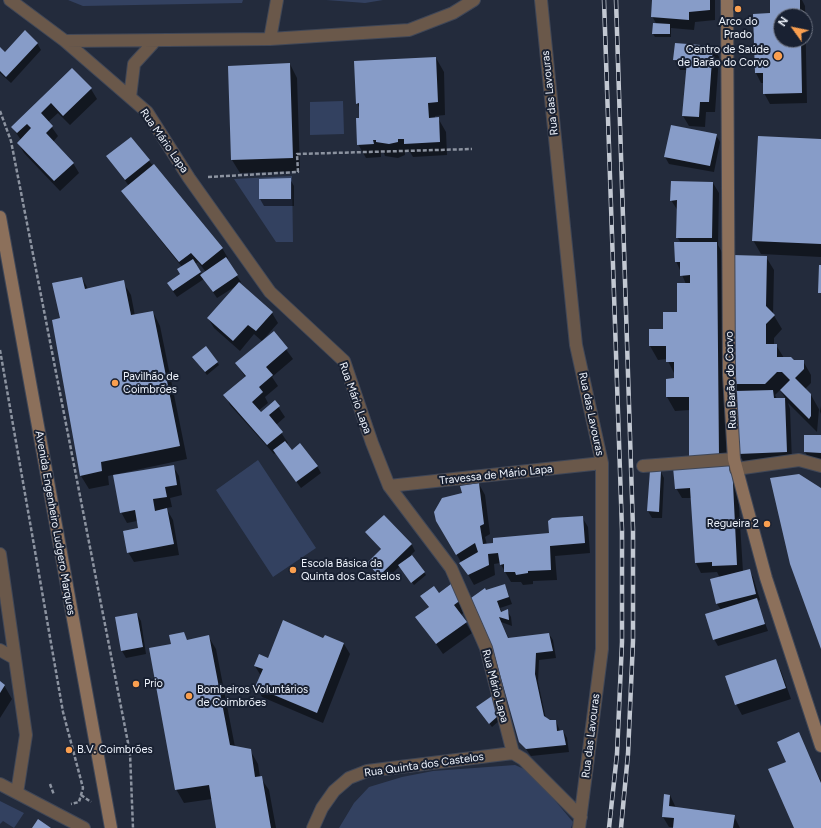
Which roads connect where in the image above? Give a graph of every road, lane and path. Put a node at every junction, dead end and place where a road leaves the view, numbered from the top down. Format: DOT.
graph roads {
  1 [pos="276,0"];
  2 [pos="474,0"];
  3 [pos="541,0"];
  4 [pos="727,0"];
  5 [pos="14,1"];
  6 [pos="270,39"];
  7 [pos="65,41"];
  8 [pos="155,41"];
  9 [pos="130,97"];
  10 [pos="0,111"];
  11 [pos="472,149"];
  12 [pos="189,178"];
  13 [pos="0,217"];
  14 [pos="0,350"];
  15 [pos="602,463"];
  16 [pos="735,464"];
  17 [pos="643,466"];
  18 [pos="821,466"];
  19 [pos="389,486"];
  20 [pos="0,554"];
  21 [pos="0,650"];
  22 [pos="14,658"];
  23 [pos="821,746"];
  24 [pos="513,753"];
  25 [pos="0,784"];
  26 [pos="50,784"];
  27 [pos="17,793"];
  28 [pos="59,799"];
  29 [pos="69,804"];
  30 [pos="580,823"];
  31 [pos="84,828"];
  32 [pos="111,828"];
  33 [pos="133,828"];
  34 [pos="313,828"];
  1 -- 6 [label="street"];
  2 -- 6 [label="street"];
  3 -- 15 [label="street, Rua das Lavouras"];
  4 -- 16 [label="main road, Rua Barão do Corvo"];
  5 -- 7 [label="street, Rua Mário Lapa"];
  6 -- 8 [label="street"];
  7 -- 8 [label="street"];
  7 -- 9 [label="street, Rua Mário Lapa"];
  8 -- 9 [label="street"];
  9 -- 12 [label="street, Rua Mário Lapa"];
  10 -- 33 [label="path"];
  11 -- 12 [label="path"];
  12 -- 19 [label="street, Rua Mário Lapa"];
  13 -- 32 [label="main road, Avenida Engenheiro Ludgero Marques"];
  14 -- 29 [label="path"];
  15 -- 19 [label="street, Travessa de Mário Lapa"];
  15 -- 30 [label="street, Rua das Lavouras"];
  16 -- 17 [label="street"];
  16 -- 18 [label="street"];
  16 -- 23 [label="main road, Rua Barão do Corvo"];
  19 -- 24 [label="street, Rua Mário Lapa"];
  20 -- 22 [label="street"];
  21 -- 22 [label="street"];
  22 -- 27 [label="street"];
  24 -- 30 [label="street"];
  24 -- 34 [label="street, Rua Quinta dos Castelos"];
  25 -- 27 [label="street"];
  26 -- 28 [label="path"];
  27 -- 31 [label="street"];
}
